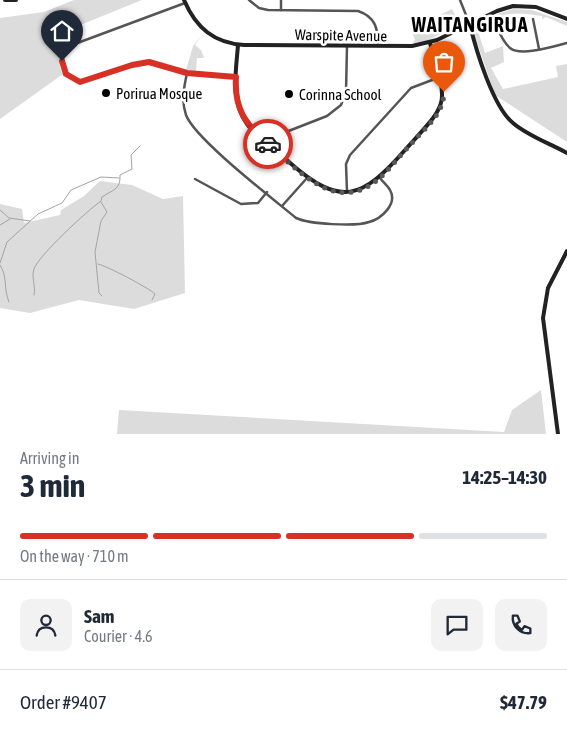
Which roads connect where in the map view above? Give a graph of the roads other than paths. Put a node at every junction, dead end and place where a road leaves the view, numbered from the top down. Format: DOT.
graph roads {
  1 [pos="5,0"];
  2 [pos="16,0"];
  3 [pos="249,0"];
  4 [pos="281,0"];
  5 [pos="460,0"];
  6 [pos="184,1"];
  7 [pos="280,10"];
  8 [pos="491,14"];
  9 [pos="533,19"];
  10 [pos="567,19"];
  11 [pos="470,25"];
  12 [pos="430,43"];
  13 [pos="567,43"];
  14 [pos="238,44"];
  15 [pos="347,46"];
  16 [pos="378,46"];
  17 [pos="539,49"];
  18 [pos="187,73"];
  19 [pos="236,77"];
  20 [pos="440,77"];
  21 [pos="272,147"];
  22 [pos="567,153"];
  23 [pos="307,178"];
  24 [pos="380,178"];
  25 [pos="195,179"];
  26 [pos="267,192"];
  27 [pos="347,192"];
  28 [pos="282,206"];
  29 [pos="567,251"];
  30 [pos="558,434"];
  1 -- 2 [label="main road"];
  3 -- 7 [label="street"];
  4 -- 7 [label="street"];
  5 -- 11 [label="street"];
  6 -- 14 [label="main road, Warspite Avenue"];
  6 -- 18 [label="street"];
  7 -- 16 [label="street"];
  8 -- 10 [label="main road, Warspite Avenue"];
  8 -- 11 [label="main road, Warspite Avenue"];
  8 -- 17 [label="street"];
  9 -- 17 [label="street"];
  11 -- 12 [label="main road, Warspite Avenue"];
  11 -- 22 [label="main road"];
  12 -- 16 [label="main road, Warspite Avenue"];
  12 -- 20 [label="main road"];
  13 -- 17 [label="street"];
  14 -- 15 [label="main road, Warspite Avenue"];
  14 -- 19 [label="main road"];
  15 -- 16 [label="main road, Warspite Avenue"];
  15 -- 21 [label="street"];
  18 -- 19 [label="street"];
  18 -- 26 [label="street"];
  19 -- 21 [label="main road"];
  20 -- 24 [label="main road"];
  20 -- 27 [label="street"];
  21 -- 23 [label="main road"];
  23 -- 27 [label="main road"];
  23 -- 28 [label="street"];
  24 -- 27 [label="main road"];
  24 -- 28 [label="street"];
  25 -- 26 [label="street"];
  26 -- 28 [label="street"];
  29 -- 30 [label="main road"];
}
